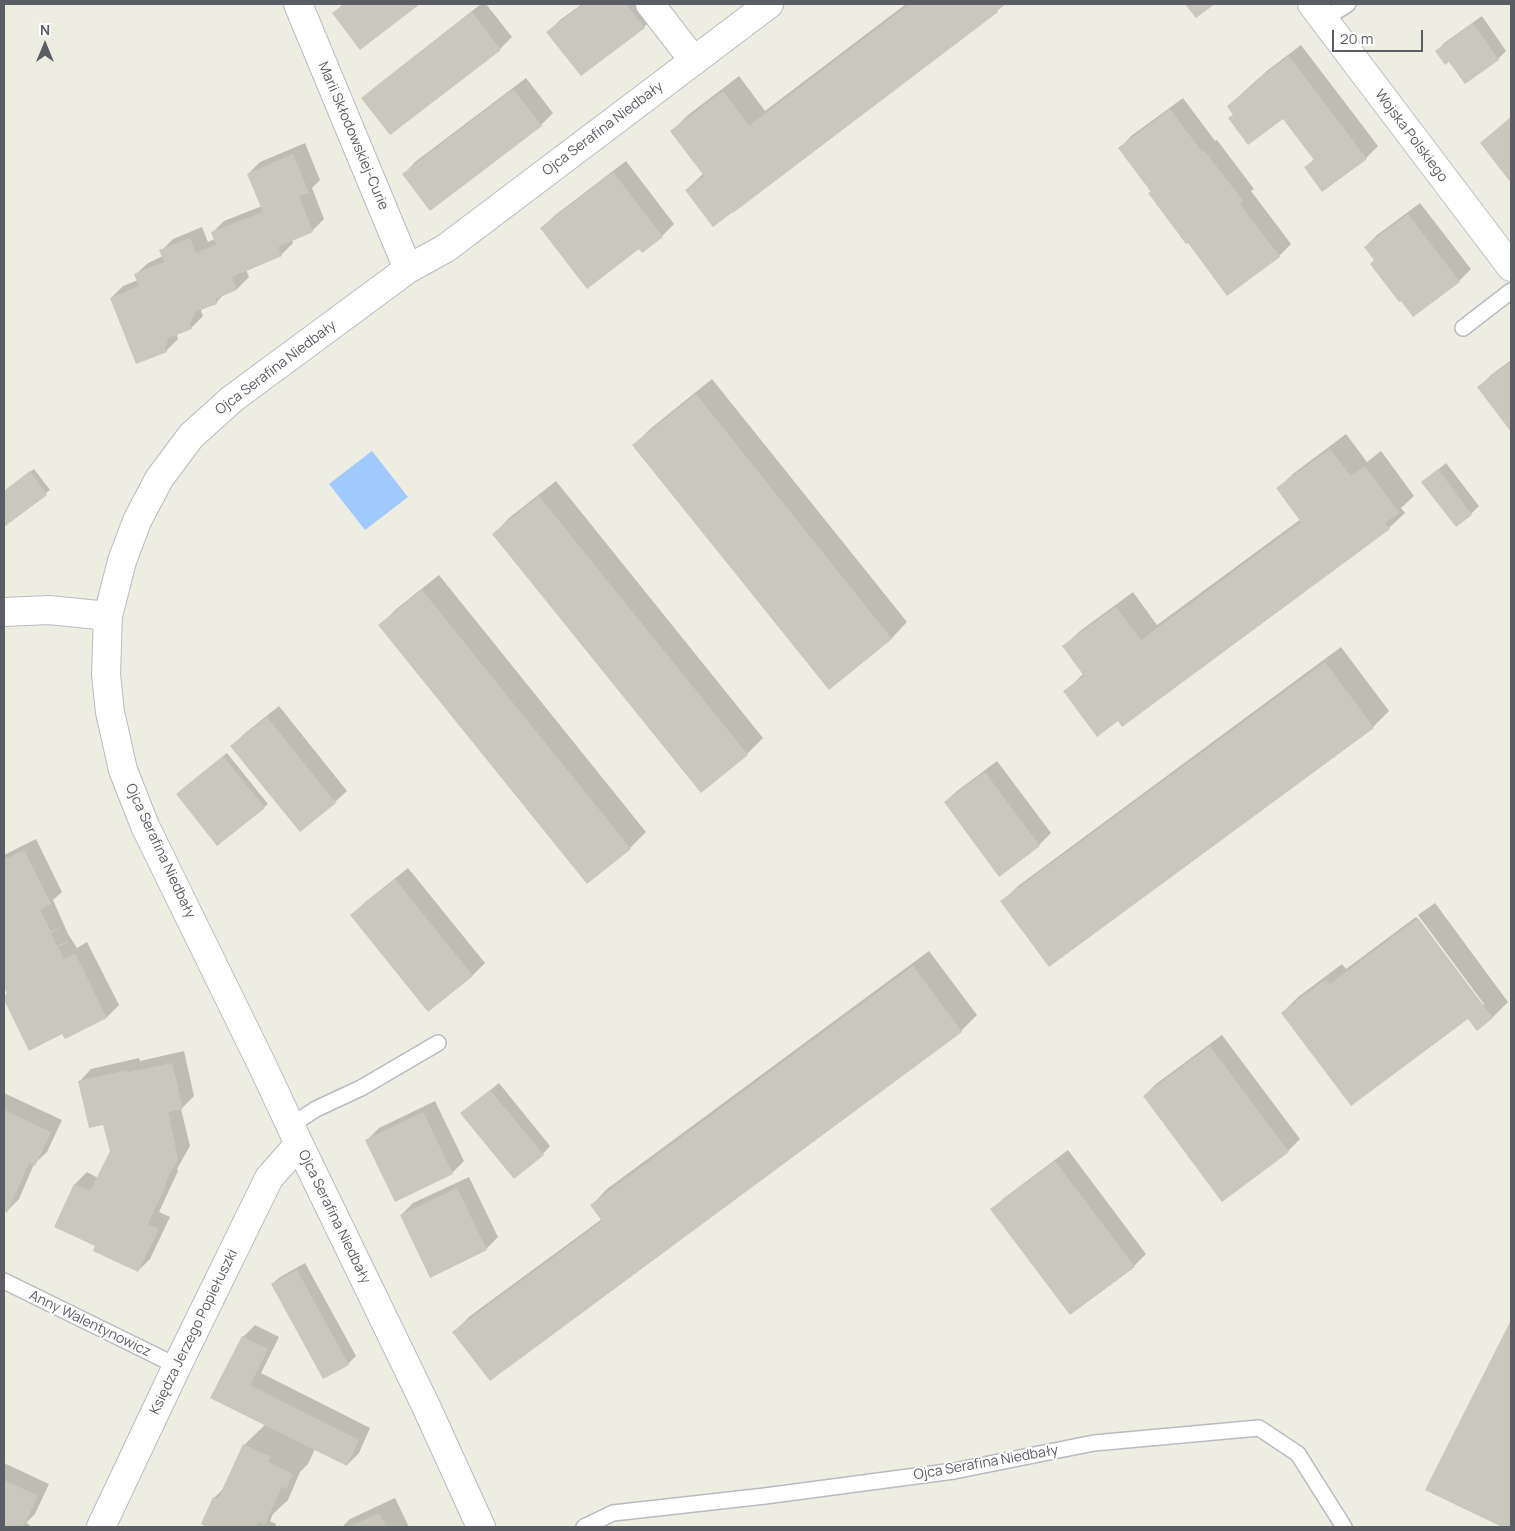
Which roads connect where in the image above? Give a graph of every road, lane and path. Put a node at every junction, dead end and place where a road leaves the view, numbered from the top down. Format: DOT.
graph roads {
  1 [pos="298,4"];
  2 [pos="650,4"];
  3 [pos="770,4"];
  4 [pos="1348,4"];
  5 [pos="1318,11"];
  6 [pos="694,61"];
  7 [pos="1511,267"];
  8 [pos="408,269"];
  9 [pos="1511,291"];
  10 [pos="1463,328"];
  11 [pos="4,612"];
  12 [pos="108,616"];
  13 [pos="438,1043"];
  14 [pos="294,1135"];
  15 [pos="4,1281"];
  16 [pos="177,1366"];
  17 [pos="100,1527"];
  18 [pos="481,1527"];
  19 [pos="584,1527"];
  20 [pos="1344,1527"];
  1 -- 8 [label="street, Marii Skłodowskiej-Curie"];
  2 -- 6 [label="street"];
  3 -- 6 [label="street, Ojca Serafina Niedbały"];
  4 -- 5 [label="lane"];
  5 -- 7 [label="street, Wojska Polskiego"];
  6 -- 8 [label="street, Ojca Serafina Niedbały"];
  8 -- 12 [label="street, Ojca Serafina Niedbały"];
  9 -- 10 [label="lane"];
  11 -- 12 [label="street"];
  12 -- 14 [label="street, Ojca Serafina Niedbały"];
  13 -- 14 [label="lane"];
  14 -- 16 [label="street, Księdza Jerzego Popiełuszki"];
  14 -- 18 [label="street, Ojca Serafina Niedbały"];
  15 -- 16 [label="lane, Anny Walentynowicz"];
  16 -- 17 [label="street, Księdza Jerzego Popiełuszki"];
  19 -- 20 [label="lane, Ojca Serafina Niedbały"];
}
